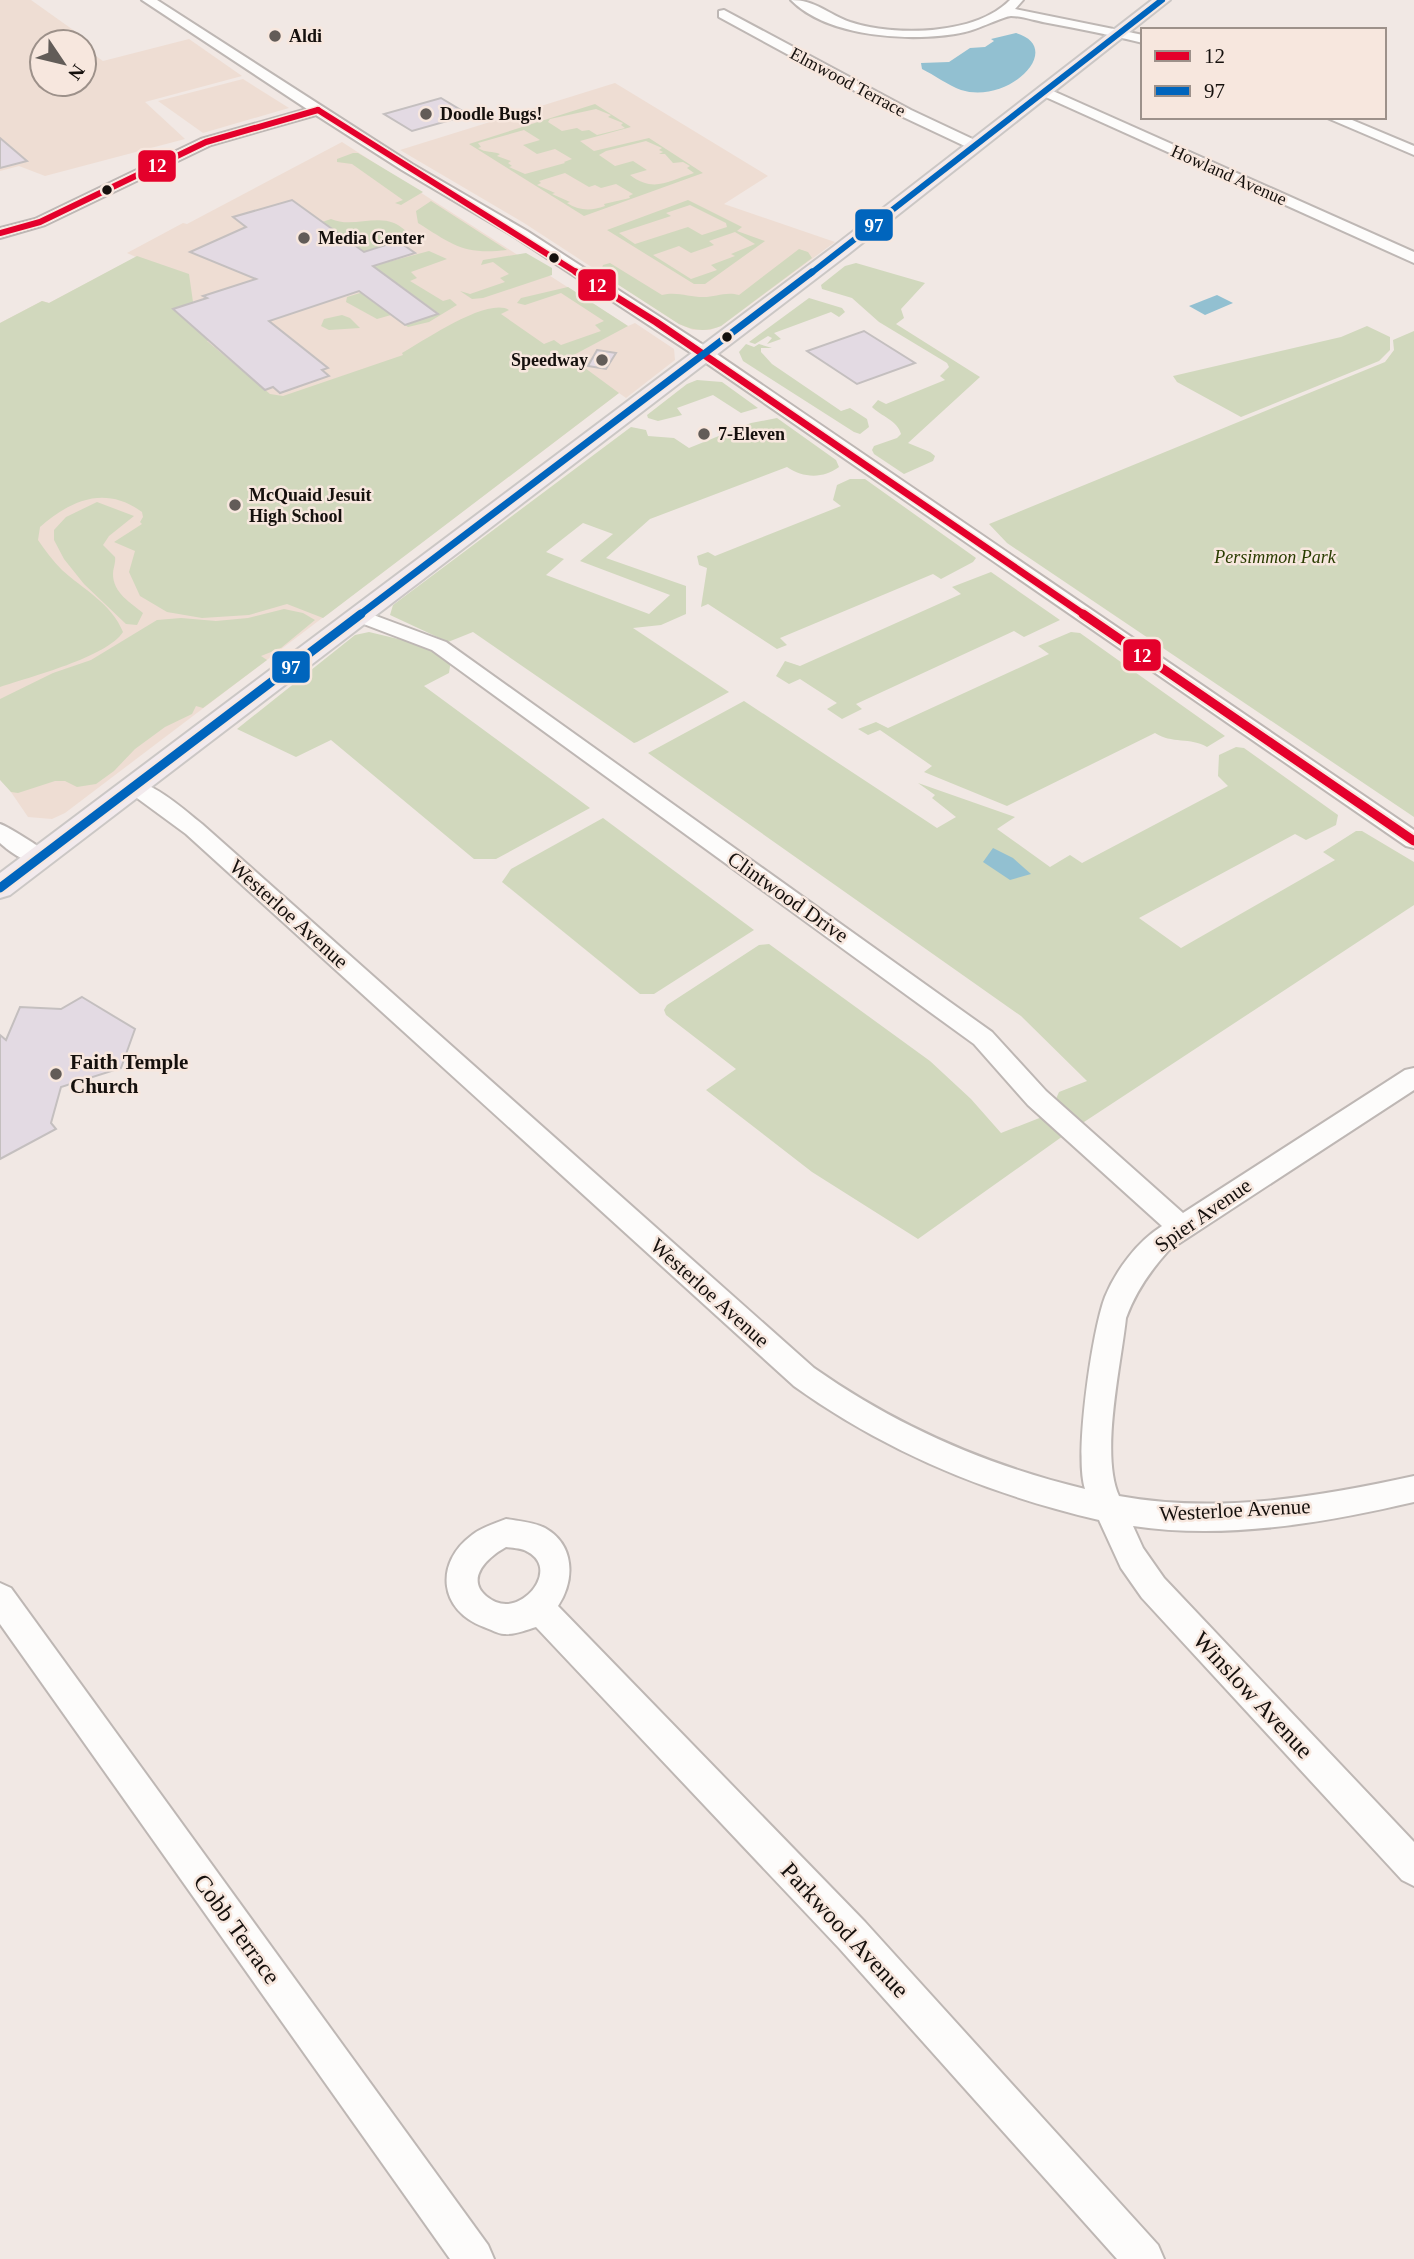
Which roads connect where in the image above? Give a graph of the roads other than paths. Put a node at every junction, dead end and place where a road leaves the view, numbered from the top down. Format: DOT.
graph roads {
  1 [pos="148,0"];
  2 [pos="797,0"];
  3 [pos="1017,0"];
  4 [pos="1162,0"];
  5 [pos="1008,12"];
  6 [pos="723,14"];
  7 [pos="1120,32"];
  8 [pos="1141,38"];
  9 [pos="1044,91"];
  10 [pos="318,110"];
  11 [pos="1337,119"];
  12 [pos="974,145"];
  13 [pos="1414,151"];
  14 [pos="0,233"];
  15 [pos="1414,258"];
  16 [pos="705,354"];
  17 [pos="359,615"];
  18 [pos="133,788"];
  19 [pos="0,831"];
  20 [pos="1414,841"];
  21 [pos="41,858"];
  22 [pos="0,888"];
  23 [pos="1414,1077"];
  24 [pos="1181,1227"];
  25 [pos="1414,1489"];
  26 [pos="1110,1509"];
  27 [pos="0,1598"];
  28 [pos="539,1608"];
  29 [pos="1414,1868"];
  30 [pos="474,2259"];
  31 [pos="1144,2259"];
  1 -- 10 [label="street"];
  2 -- 5 [label="street"];
  3 -- 5 [label="street"];
  4 -- 7 [label="main road"];
  5 -- 7 [label="street"];
  6 -- 12 [label="street, Elmwood Terrace"];
  7 -- 8 [label="street"];
  7 -- 9 [label="main road"];
  9 -- 12 [label="main road"];
  9 -- 15 [label="street, Howland Avenue"];
  10 -- 14 [label="street"];
  10 -- 16 [label="street"];
  11 -- 13 [label="street"];
  12 -- 16 [label="main road"];
  16 -- 17 [label="main road"];
  16 -- 20 [label="street"];
  17 -- 18 [label="main road"];
  17 -- 24 [label="street, Clintwood Drive"];
  18 -- 21 [label="main road"];
  18 -- 26 [label="street, Westerloe Avenue"];
  19 -- 21 [label="street"];
  21 -- 22 [label="main road"];
  23 -- 24 [label="street, Spier Avenue"];
  24 -- 26 [label="street, Spier Avenue"];
  25 -- 26 [label="street, Westerloe Avenue"];
  26 -- 29 [label="street, Winslow Avenue"];
  27 -- 30 [label="street, Cobb Terrace"];
  28 -- 31 [label="street, Parkwood Avenue"];
}
